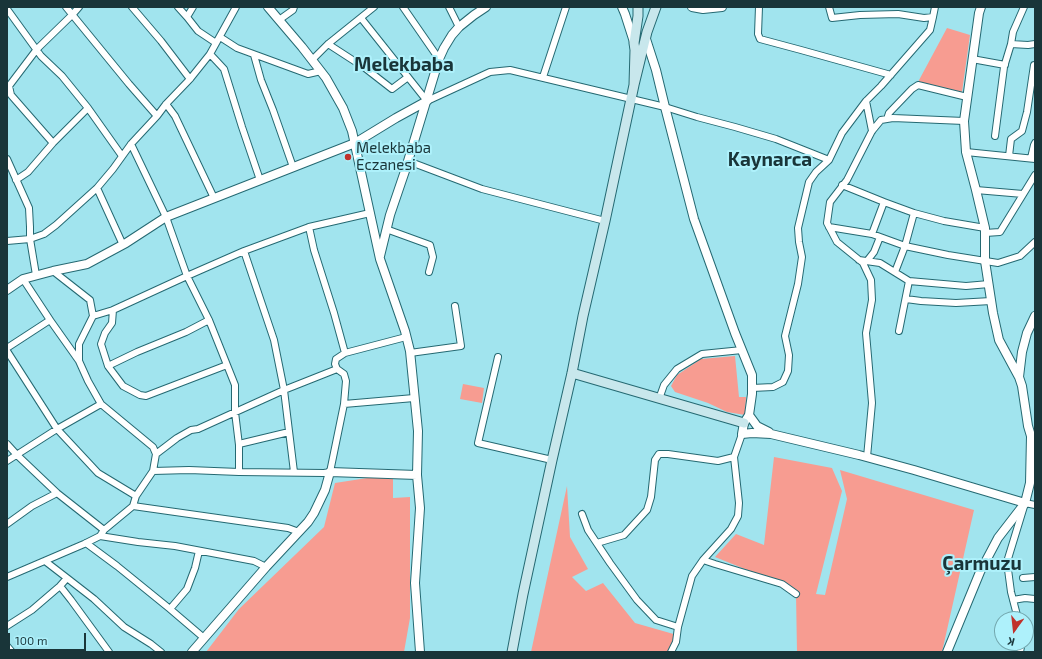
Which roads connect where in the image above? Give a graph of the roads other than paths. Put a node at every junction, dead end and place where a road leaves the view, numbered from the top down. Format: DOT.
graph roads {
  1 [pos="66,7"];
  2 [pos="79,7"];
  3 [pos="132,7"];
  4 [pos="178,7"];
  5 [pos="193,7"];
  6 [pos="236,7"];
  7 [pos="268,7"];
  8 [pos="374,7"];
  9 [pos="403,7"];
  10 [pos="449,7"];
  11 [pos="486,7"];
  12 [pos="566,7"];
  13 [pos="622,7"];
  14 [pos="638,7"];
  15 [pos="656,7"];
  16 [pos="692,7"];
  17 [pos="722,7"];
  18 [pos="758,7"];
  19 [pos="829,7"];
  20 [pos="935,7"];
  21 [pos="981,7"];
  22 [pos="1024,7"];
  23 [pos="295,8"];
  24 [pos="7,9"];
  25 [pos="366,10"];
  26 [pos="72,15"];
  27 [pos="187,17"];
  28 [pos="933,17"];
  29 [pos="360,18"];
  30 [pos="279,20"];
  31 [pos="459,26"];
  32 [pos="646,39"];
  33 [pos="218,40"];
  34 [pos="634,43"];
  35 [pos="328,44"];
  36 [pos="1011,44"];
  37 [pos="1035,44"];
  38 [pos="37,49"];
  39 [pos="210,54"];
  40 [pos="254,55"];
  41 [pos="972,59"];
  42 [pos="312,60"];
  43 [pos="439,60"];
  44 [pos="1005,64"];
  45 [pos="1035,65"];
  46 [pos="321,71"];
  47 [pos="891,75"];
  48 [pos="408,77"];
  49 [pos="544,77"];
  50 [pos="190,78"];
  51 [pos="8,85"];
  52 [pos="634,85"];
  53 [pos="967,97"];
  54 [pos="631,99"];
  55 [pos="427,101"];
  56 [pos="866,101"];
  57 [pos="166,104"];
  58 [pos="665,107"];
  59 [pos="88,108"];
  60 [pos="157,116"];
  61 [pos="886,119"];
  62 [pos="964,121"];
  63 [pos="872,132"];
  64 [pos="995,136"];
  65 [pos="53,143"];
  66 [pos="355,143"];
  67 [pos="1035,143"];
  68 [pos="131,144"];
  69 [pos="966,152"];
  70 [pos="122,156"];
  71 [pos="1009,156"];
  72 [pos="1033,158"];
  73 [pos="7,159"];
  74 [pos="829,160"];
  75 [pos="408,161"];
  76 [pos="293,167"];
  77 [pos="1035,175"];
  78 [pos="16,180"];
  79 [pos="260,180"];
  80 [pos="842,186"];
  81 [pos="97,188"];
  82 [pos="976,190"];
  83 [pos="1023,194"];
  84 [pos="214,198"];
  85 [pos="884,202"];
  86 [pos="370,213"];
  87 [pos="914,213"];
  88 [pos="166,217"];
  89 [pos="605,221"];
  90 [pos="309,227"];
  91 [pos="829,227"];
  92 [pos="386,229"];
  93 [pos="985,230"];
  94 [pos="872,234"];
  95 [pos="880,237"];
  96 [pos="30,239"];
  97 [pos="7,241"];
  98 [pos="1035,242"];
  99 [pos="123,244"];
  100 [pos="905,246"];
  101 [pos="244,251"];
  102 [pos="380,259"];
  103 [pos="859,260"];
  104 [pos="867,261"];
  105 [pos="985,261"];
  106 [pos="53,271"];
  107 [pos="429,272"];
  108 [pos="895,272"];
  109 [pos="36,275"];
  110 [pos="187,276"];
  111 [pos="23,279"];
  112 [pos="909,281"];
  113 [pos="988,284"];
  114 [pos="7,290"];
  115 [pos="906,298"];
  116 [pos="991,301"];
  117 [pos="455,306"];
  118 [pos="114,310"];
  119 [pos="94,316"];
  120 [pos="1035,316"];
  121 [pos="50,320"];
  122 [pos="209,320"];
  123 [pos="1033,327"];
  124 [pos="899,331"];
  125 [pos="406,337"];
  126 [pos="7,349"];
  127 [pos="742,350"];
  128 [pos="345,353"];
  129 [pos="410,354"];
  130 [pos="498,357"];
  131 [pos="79,361"];
  132 [pos="227,365"];
  133 [pos="108,366"];
  134 [pos="337,369"];
  135 [pos="572,374"];
  136 [pos="1019,377"];
  137 [pos="752,388"];
  138 [pos="284,390"];
  139 [pos="414,398"];
  140 [pos="659,398"];
  141 [pos="101,404"];
  142 [pos="344,404"];
  143 [pos="235,412"];
  144 [pos="746,419"];
  145 [pos="57,429"];
  146 [pos="289,432"];
  147 [pos="742,434"];
  148 [pos="771,434"];
  149 [pos="1033,436"];
  150 [pos="7,444"];
  151 [pos="239,444"];
  152 [pos="156,454"];
  153 [pos="17,455"];
  154 [pos="734,457"];
  155 [pos="867,457"];
  156 [pos="552,460"];
  157 [pos="7,461"];
  158 [pos="153,471"];
  159 [pos="239,472"];
  160 [pos="294,472"];
  161 [pos="330,472"];
  162 [pos="417,475"];
  163 [pos="57,493"];
  164 [pos="136,496"];
  165 [pos="1025,503"];
  166 [pos="1035,505"];
  167 [pos="133,506"];
  168 [pos="582,514"];
  169 [pos="7,524"];
  170 [pos="104,530"];
  171 [pos="299,532"];
  172 [pos="100,536"];
  173 [pos="86,543"];
  174 [pos="597,543"];
  175 [pos="199,551"];
  176 [pos="703,560"];
  177 [pos="45,561"];
  178 [pos="266,567"];
  179 [pos="7,577"];
  180 [pos="1035,577"];
  181 [pos="67,578"];
  182 [pos="1023,578"];
  183 [pos="60,586"];
  184 [pos="796,594"];
  185 [pos="1035,599"];
  186 [pos="1013,600"];
  187 [pos="170,609"];
  188 [pos="1016,611"];
  189 [pos="7,626"];
  190 [pos="678,627"];
  191 [pos="204,638"];
  192 [pos="7,646"];
  193 [pos="12,652"];
  194 [pos="109,652"];
  195 [pos="161,652"];
  196 [pos="192,652"];
  197 [pos="420,652"];
  198 [pos="512,652"];
  199 [pos="670,652"];
  200 [pos="947,652"];
  1 -- 26 [label="street"];
  2 -- 26 [label="street"];
  3 -- 50 [label="street"];
  4 -- 27 [label="street"];
  5 -- 27 [label="street"];
  6 -- 33 [label="street"];
  7 -- 30 [label="street"];
  8 -- 25 [label="street"];
  9 -- 43 [label="street"];
  10 -- 31 [label="street"];
  11 -- 31 [label="street"];
  12 -- 49 [label="street"];
  13 -- 34 [label="street"];
  14 -- 34 [label="main road"];
  15 -- 32 [label="main road"];
  16 -- 17 [label="street"];
  18 -- 47 [label="street"];
  19 -- 28 [label="street"];
  20 -- 28 [label="street"];
  21 -- 41 [label="street"];
  22 -- 36 [label="street"];
  23 -- 30 [label="street"];
  24 -- 38 [label="street"];
  25 -- 29 [label="street"];
  26 -- 38 [label="street"];
  26 -- 60 [label="street"];
  27 -- 33 [label="street"];
  28 -- 47 [label="street"];
  29 -- 35 [label="street"];
  29 -- 48 [label="street"];
  30 -- 42 [label="street"];
  31 -- 43 [label="street"];
  32 -- 52 [label="main road"];
  32 -- 58 [label="street"];
  33 -- 39 [label="street"];
  33 -- 40 [label="street"];
  34 -- 52 [label="main road"];
  35 -- 42 [label="street"];
  35 -- 48 [label="street"];
  36 -- 37 [label="street"];
  36 -- 44 [label="street"];
  38 -- 51 [label="street"];
  38 -- 59 [label="street"];
  39 -- 50 [label="street"];
  39 -- 79 [label="street"];
  40 -- 46 [label="street"];
  40 -- 76 [label="street"];
  41 -- 44 [label="street"];
  41 -- 53 [label="street"];
  42 -- 46 [label="street"];
  43 -- 55 [label="street"];
  44 -- 64 [label="street"];
  45 -- 71 [label="street"];
  46 -- 66 [label="street"];
  47 -- 56 [label="street"];
  48 -- 55 [label="street"];
  49 -- 54 [label="street"];
  49 -- 55 [label="street"];
  50 -- 57 [label="street"];
  51 -- 65 [label="street"];
  52 -- 54 [label="main road"];
  53 -- 61 [label="street"];
  53 -- 62 [label="street"];
  54 -- 58 [label="street"];
  54 -- 89 [label="main road"];
  55 -- 66 [label="street"];
  55 -- 75 [label="street"];
  56 -- 63 [label="street"];
  56 -- 74 [label="street"];
  57 -- 60 [label="street"];
  57 -- 84 [label="street"];
  58 -- 74 [label="street"];
  58 -- 127 [label="street"];
  59 -- 65 [label="street"];
  59 -- 70 [label="street"];
  60 -- 68 [label="street"];
  61 -- 62 [label="street"];
  61 -- 63 [label="street"];
  62 -- 69 [label="street"];
  63 -- 80 [label="street"];
  65 -- 78 [label="street"];
  66 -- 76 [label="street"];
  66 -- 86 [label="street"];
  67 -- 72 [label="street"];
  68 -- 70 [label="street"];
  68 -- 88 [label="street"];
  69 -- 71 [label="street"];
  69 -- 82 [label="street"];
  70 -- 81 [label="street"];
  71 -- 72 [label="street"];
  73 -- 78 [label="street"];
  74 -- 137 [label="street"];
  75 -- 89 [label="street"];
  75 -- 92 [label="street"];
  76 -- 79 [label="street"];
  77 -- 83 [label="street"];
  78 -- 96 [label="street"];
  79 -- 84 [label="street"];
  80 -- 85 [label="street"];
  80 -- 91 [label="street"];
  81 -- 96 [label="street"];
  81 -- 99 [label="street"];
  82 -- 83 [label="street"];
  82 -- 93 [label="street"];
  83 -- 93 [label="street"];
  84 -- 88 [label="street"];
  85 -- 87 [label="street"];
  85 -- 94 [label="street"];
  86 -- 90 [label="street"];
  86 -- 102 [label="street"];
  87 -- 93 [label="street"];
  87 -- 100 [label="street"];
  88 -- 99 [label="street"];
  88 -- 110 [label="street"];
  89 -- 135 [label="main road"];
  90 -- 101 [label="street"];
  90 -- 128 [label="street"];
  91 -- 94 [label="street"];
  91 -- 103 [label="street"];
  92 -- 102 [label="street"];
  92 -- 107 [label="street"];
  93 -- 105 [label="street"];
  94 -- 95 [label="street"];
  95 -- 100 [label="street"];
  95 -- 104 [label="street"];
  96 -- 97 [label="street"];
  96 -- 109 [label="street"];
  98 -- 105 [label="street"];
  99 -- 106 [label="street"];
  100 -- 105 [label="street"];
  100 -- 108 [label="street"];
  101 -- 110 [label="street"];
  101 -- 138 [label="street"];
  102 -- 125 [label="street"];
  103 -- 104 [label="street"];
  103 -- 155 [label="street"];
  104 -- 108 [label="street"];
  105 -- 113 [label="street"];
  106 -- 109 [label="street"];
  106 -- 119 [label="street"];
  108 -- 112 [label="street"];
  109 -- 111 [label="street"];
  110 -- 118 [label="street"];
  110 -- 122 [label="street"];
  111 -- 114 [label="street"];
  111 -- 121 [label="street"];
  112 -- 113 [label="street"];
  112 -- 115 [label="street"];
  113 -- 116 [label="street"];
  115 -- 116 [label="street"];
  115 -- 124 [label="street"];
  116 -- 136 [label="street"];
  117 -- 129 [label="street"];
  118 -- 119 [label="street"];
  118 -- 133 [label="street"];
  119 -- 131 [label="street"];
  120 -- 123 [label="street"];
  121 -- 126 [label="street"];
  121 -- 131 [label="street"];
  122 -- 132 [label="street"];
  122 -- 133 [label="street"];
  123 -- 136 [label="street"];
  125 -- 128 [label="street"];
  125 -- 129 [label="street"];
  126 -- 145 [label="street"];
  127 -- 137 [label="street"];
  127 -- 140 [label="street"];
  128 -- 134 [label="street"];
  129 -- 139 [label="street"];
  130 -- 156 [label="street"];
  131 -- 141 [label="street"];
  132 -- 133 [label="street"];
  132 -- 143 [label="street"];
  134 -- 138 [label="street"];
  134 -- 142 [label="street"];
  135 -- 140 [label="main road"];
  135 -- 156 [label="main road"];
  136 -- 149 [label="street"];
  137 -- 144 [label="street"];
  138 -- 143 [label="street"];
  138 -- 146 [label="street"];
  139 -- 142 [label="street"];
  139 -- 162 [label="street"];
  140 -- 144 [label="main road"];
  141 -- 145 [label="street"];
  141 -- 152 [label="street"];
  142 -- 161 [label="street"];
  143 -- 151 [label="street"];
  143 -- 152 [label="street"];
  144 -- 147 [label="street"];
  144 -- 148 [label="street"];
  145 -- 153 [label="street"];
  145 -- 164 [label="street"];
  146 -- 151 [label="street"];
  146 -- 160 [label="street"];
  147 -- 148 [label="street"];
  147 -- 154 [label="street"];
  148 -- 155 [label="street"];
  149 -- 165 [label="street"];
  150 -- 153 [label="street"];
  151 -- 159 [label="street"];
  152 -- 158 [label="street"];
  153 -- 157 [label="street"];
  153 -- 163 [label="street"];
  154 -- 174 [label="street"];
  154 -- 176 [label="street"];
  155 -- 165 [label="street"];
  156 -- 198 [label="main road"];
  158 -- 159 [label="street"];
  158 -- 164 [label="street"];
  159 -- 160 [label="street"];
  160 -- 161 [label="street"];
  161 -- 162 [label="street"];
  161 -- 171 [label="street"];
  162 -- 197 [label="street"];
  163 -- 169 [label="street"];
  163 -- 170 [label="street"];
  164 -- 167 [label="street"];
  165 -- 166 [label="street"];
  165 -- 186 [label="street"];
  165 -- 200 [label="street"];
  167 -- 170 [label="street"];
  167 -- 171 [label="street"];
  168 -- 174 [label="street"];
  170 -- 172 [label="street"];
  171 -- 178 [label="street"];
  172 -- 173 [label="street"];
  172 -- 175 [label="street"];
  173 -- 177 [label="street"];
  173 -- 187 [label="street"];
  174 -- 190 [label="street"];
  175 -- 178 [label="street"];
  175 -- 187 [label="street"];
  176 -- 184 [label="street"];
  176 -- 190 [label="street"];
  177 -- 179 [label="street"];
  177 -- 181 [label="street"];
  178 -- 191 [label="street"];
  180 -- 182 [label="street"];
  181 -- 183 [label="street"];
  181 -- 195 [label="street"];
  183 -- 189 [label="street"];
  183 -- 194 [label="street"];
  185 -- 186 [label="street"];
  186 -- 188 [label="street"];
  187 -- 191 [label="street"];
  190 -- 199 [label="street"];
  191 -- 196 [label="street"];
  192 -- 193 [label="street"];
}
